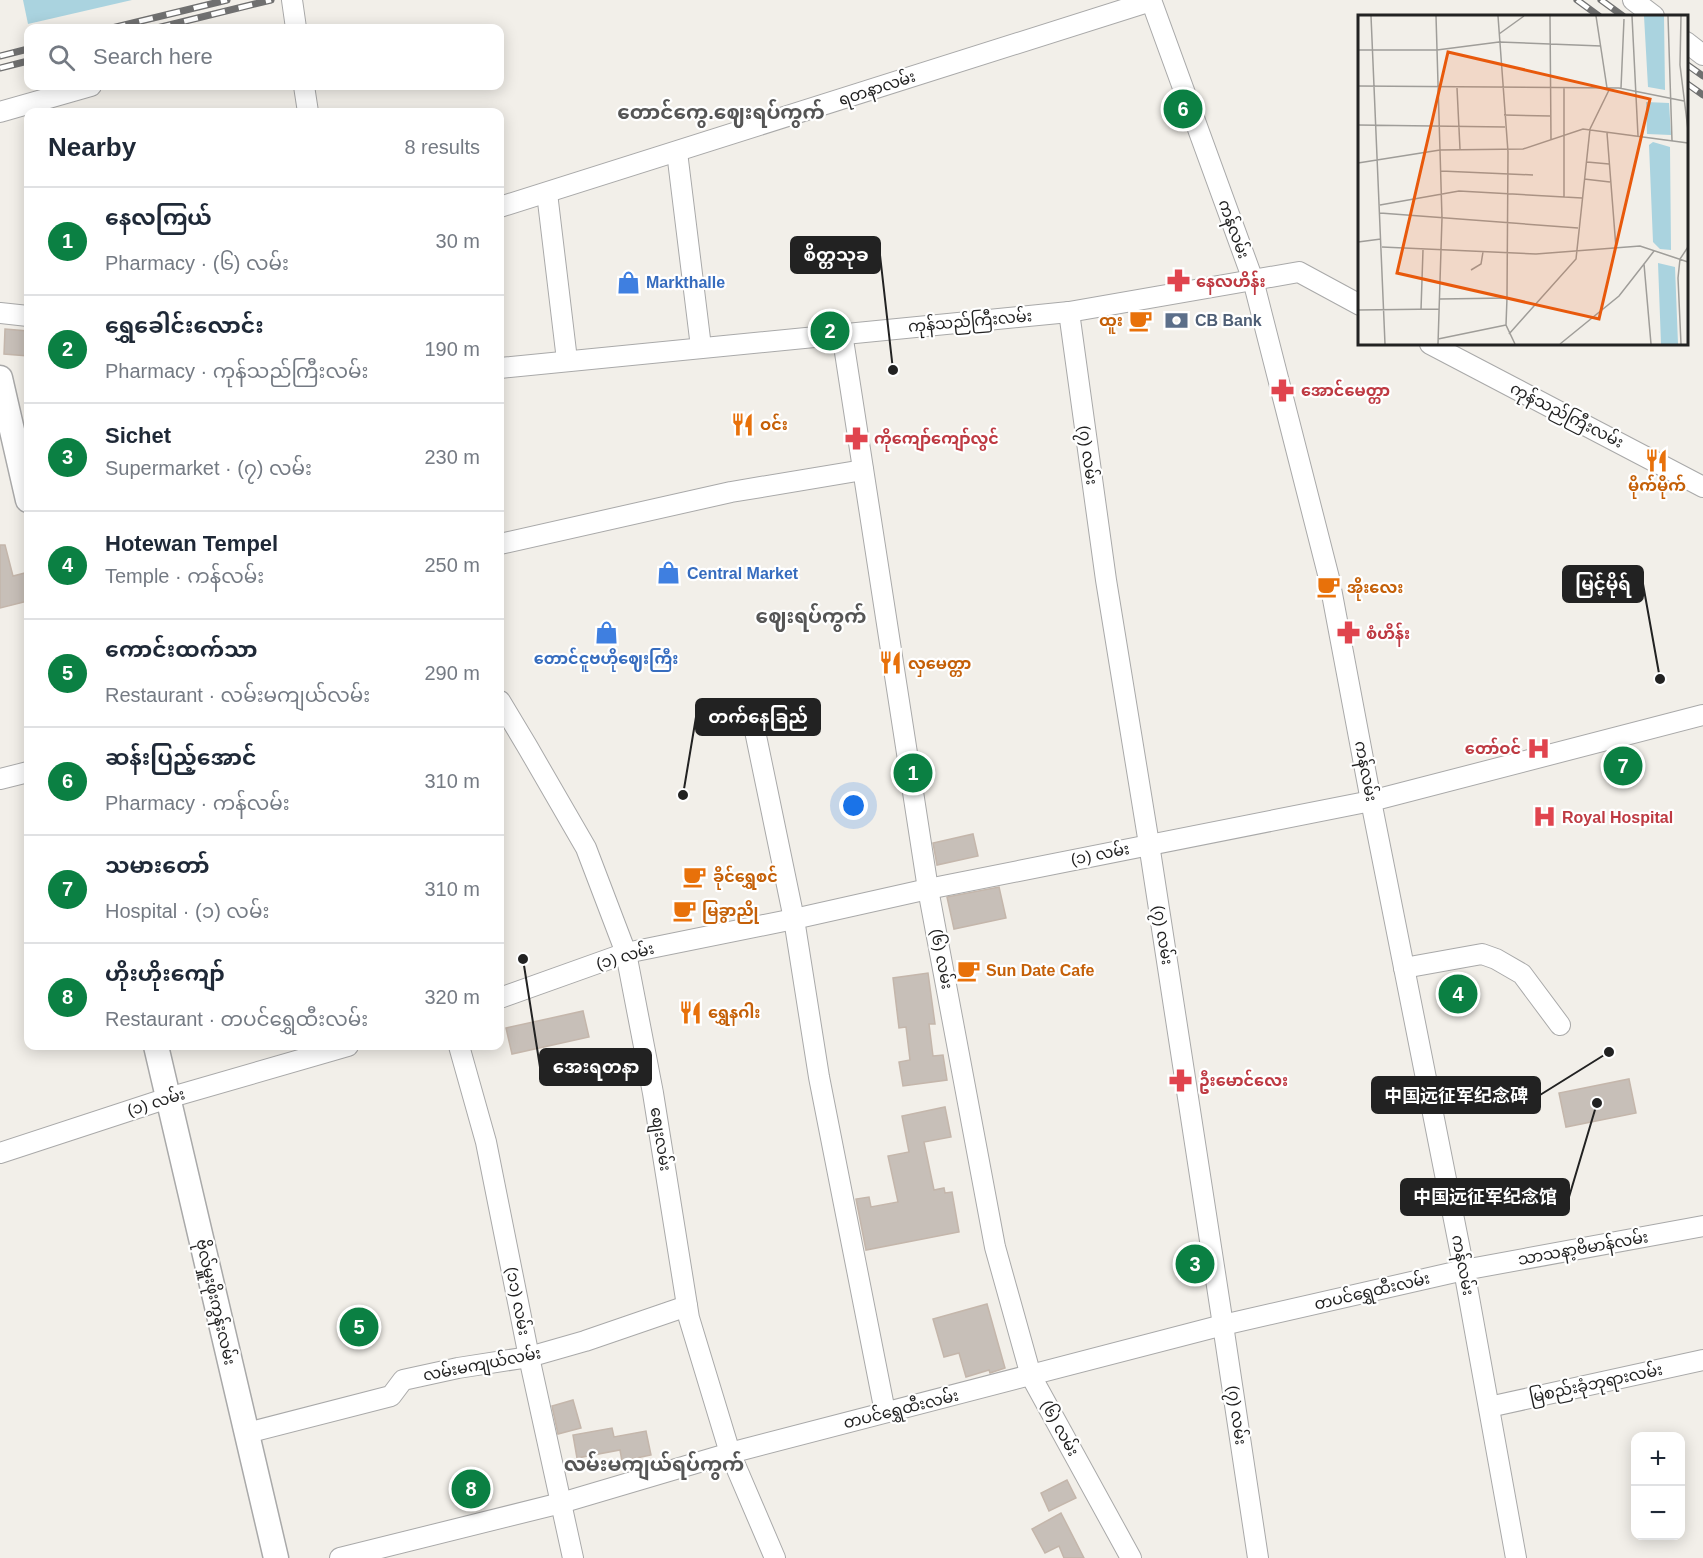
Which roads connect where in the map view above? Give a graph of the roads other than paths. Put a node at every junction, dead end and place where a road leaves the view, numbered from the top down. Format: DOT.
graph roads {
  1 [pos="292,0"];
  2 [pos="1151,0"];
  3 [pos="1633,0"];
  4 [pos="1653,15"];
  5 [pos="294,24"];
  6 [pos="1688,44"];
  7 [pos="1703,55"];
  8 [pos="77,90"];
  9 [pos="305,90"];
  10 [pos="307,108"];
  11 [pos="0,112"];
  12 [pos="677,152"];
  13 [pos="547,194"];
  14 [pos="504,206"];
  15 [pos="1252,280"];
  16 [pos="1358,304"];
  17 [pos="1069,312"];
  18 [pos="0,313"];
  19 [pos="24,315"];
  20 [pos="842,333"];
  21 [pos="1432,345"];
  22 [pos="701,347"];
  23 [pos="567,360"];
  24 [pos="504,368"];
  25 [pos="0,378"];
  26 [pos="863,470"];
  27 [pos="24,483"];
  28 [pos="1703,487"];
  29 [pos="504,543"];
  30 [pos="504,708"];
  31 [pos="1703,715"];
  32 [pos="755,731"];
  33 [pos="24,773"];
  34 [pos="0,778"];
  35 [pos="1371,801"];
  36 [pos="1149,844"];
  37 [pos="928,889"];
  38 [pos="794,919"];
  39 [pos="626,953"];
  40 [pos="1404,968"];
  41 [pos="504,997"];
  42 [pos="1560,1025"];
  43 [pos="157,1050"];
  44 [pos="334,1050"];
  45 [pos="460,1050"];
  46 [pos="168,1098"];
  47 [pos="0,1153"];
  48 [pos="1703,1226"];
  49 [pos="1464,1270"];
  50 [pos="687,1306"];
  51 [pos="1223,1325"];
  52 [pos="529,1356"];
  53 [pos="1703,1360"];
  54 [pos="1030,1376"];
  55 [pos="1489,1407"];
  56 [pos="885,1412"];
  57 [pos="247,1433"];
  58 [pos="730,1453"];
  59 [pos="561,1503"];
  60 [pos="276,1558"];
  61 [pos="340,1558"];
  62 [pos="573,1558"];
  63 [pos="775,1558"];
  64 [pos="1131,1558"];
  65 [pos="1258,1558"];
  66 [pos="1516,1558"];
  1 -- 5 [label="street"];
  2 -- 12 [label="street, ရတနာလမ်း"];
  2 -- 15 [label="street, ကန်လမ်း"];
  3 -- 4 [label="street"];
  6 -- 7 [label="street"];
  8 -- 11 [label="street"];
  9 -- 10 [label="street"];
  12 -- 13 [label="street, ရတနာလမ်း"];
  12 -- 22 [label="street"];
  13 -- 14 [label="street, ရတနာလမ်း"];
  13 -- 23 [label="street"];
  15 -- 16 [label="street, ကုန်သည်ကြီးလမ်း"];
  15 -- 17 [label="street, ကုန်သည်ကြီးလမ်း"];
  15 -- 35 [label="street, ကန်လမ်း"];
  17 -- 20 [label="street, ကုန်သည်ကြီးလမ်း"];
  17 -- 36 [label="street, (၇) လမ်း"];
  18 -- 19 [label="street"];
  20 -- 22 [label="street, ကုန်သည်ကြီးလမ်း"];
  20 -- 26 [label="street, (၆) လမ်း"];
  21 -- 28 [label="street, ကုန်သည်ကြီးလမ်း"];
  22 -- 23 [label="street, ကုန်သည်ကြီးလမ်း"];
  23 -- 24 [label="street, ကုန်သည်ကြီးလမ်း"];
  25 -- 27 [label="street"];
  26 -- 29 [label="street"];
  26 -- 37 [label="street, (၆) လမ်း"];
  30 -- 39 [label="street, စျေးလမ်း"];
  31 -- 35 [label="street, (၁) လမ်း"];
  32 -- 38 [label="street"];
  33 -- 34 [label="street"];
  35 -- 36 [label="street, (၁) လမ်း"];
  35 -- 40 [label="street, ကန်လမ်း"];
  36 -- 37 [label="street, (၁) လမ်း"];
  36 -- 51 [label="street, (၇) လမ်း"];
  37 -- 38 [label="street, (၁) လမ်း"];
  37 -- 54 [label="street, (၆) လမ်း"];
  38 -- 39 [label="street, (၁) လမ်း"];
  38 -- 56 [label="street"];
  39 -- 41 [label="street, (၁) လမ်း"];
  39 -- 50 [label="street, စျေးလမ်း"];
  40 -- 42 [label="street"];
  40 -- 49 [label="street, ကန်လမ်း"];
  43 -- 46 [label="street, ဗိုလ်မှူးဖိုးကွန်းလမ်း"];
  44 -- 46 [label="street, (၁) လမ်း"];
  45 -- 52 [label="street, (၁၁) လမ်း"];
  46 -- 47 [label="street, (၁) လမ်း"];
  46 -- 57 [label="street, ဗိုလ်မှူးဖိုးကွန်းလမ်း"];
  48 -- 49 [label="street, သာသနာ့ဗိမာန်လမ်း"];
  49 -- 51 [label="street, တပင်ရွှေထီးလမ်း"];
  49 -- 55 [label="street, ကန်လမ်း"];
  50 -- 52 [label="street, လမ်းမကျယ်လမ်း"];
  50 -- 58 [label="street, စျေးလမ်း"];
  51 -- 54 [label="street, တပင်ရွှေထီးလမ်း"];
  51 -- 65 [label="street, (၇) လမ်း"];
  52 -- 57 [label="street, လမ်းမကျယ်လမ်း"];
  52 -- 59 [label="street, (၁၁) လမ်း"];
  53 -- 55 [label="street, မြစည်းခုံဘုရားလမ်း"];
  54 -- 56 [label="street, တပင်ရွှေထီးလမ်း"];
  54 -- 64 [label="street, (၆) လမ်း"];
  55 -- 66 [label="street, ကန်လမ်း"];
  56 -- 58 [label="street, တပင်ရွှေထီးလမ်း"];
  57 -- 60 [label="street, ဗိုလ်မှူးဖိုးကွန်းလမ်း"];
  58 -- 59 [label="street, တပင်ရွှေထီးလမ်း"];
  58 -- 63 [label="street, စျေးလမ်း"];
  59 -- 61 [label="street, တပင်ရွှေထီးလမ်း"];
  59 -- 62 [label="street, (၁၁) လမ်း"];
}
